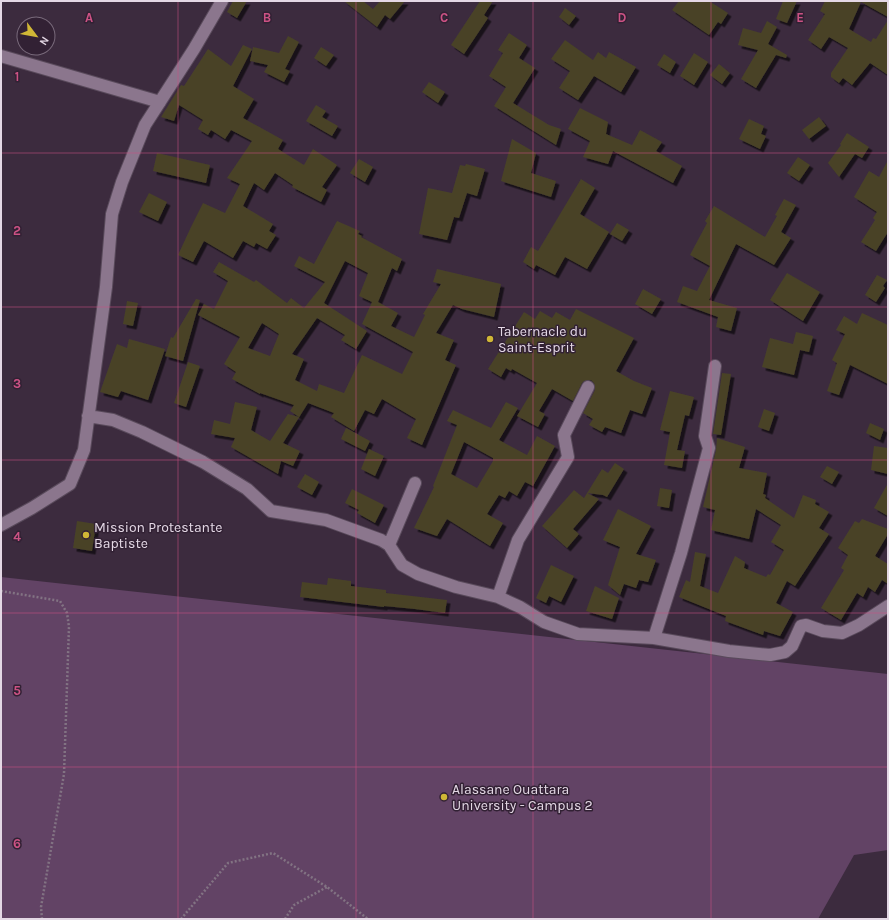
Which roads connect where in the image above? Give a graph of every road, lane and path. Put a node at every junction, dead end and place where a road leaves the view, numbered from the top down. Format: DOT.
graph roads {
  1 [pos="222,1"];
  2 [pos="1,56"];
  3 [pos="160,102"];
  4 [pos="715,366"];
  5 [pos="588,387"];
  6 [pos="88,416"];
  7 [pos="415,483"];
  8 [pos="1,525"];
  9 [pos="389,545"];
  10 [pos="1,591"];
  11 [pos="498,597"];
  12 [pos="888,606"];
  13 [pos="654,638"];
  14 [pos="327,887"];
  15 [pos="42,919"];
  16 [pos="181,919"];
  17 [pos="285,919"];
  18 [pos="368,919"];
  1 -- 3 [label="street"];
  2 -- 3 [label="street"];
  3 -- 6 [label="street"];
  4 -- 13 [label="street"];
  5 -- 11 [label="street"];
  6 -- 8 [label="street"];
  6 -- 9 [label="street"];
  7 -- 9 [label="street"];
  9 -- 11 [label="street"];
  10 -- 15 [label="path"];
  11 -- 13 [label="street"];
  12 -- 13 [label="street"];
  14 -- 16 [label="path"];
  14 -- 17 [label="path"];
  14 -- 18 [label="path"];
}
